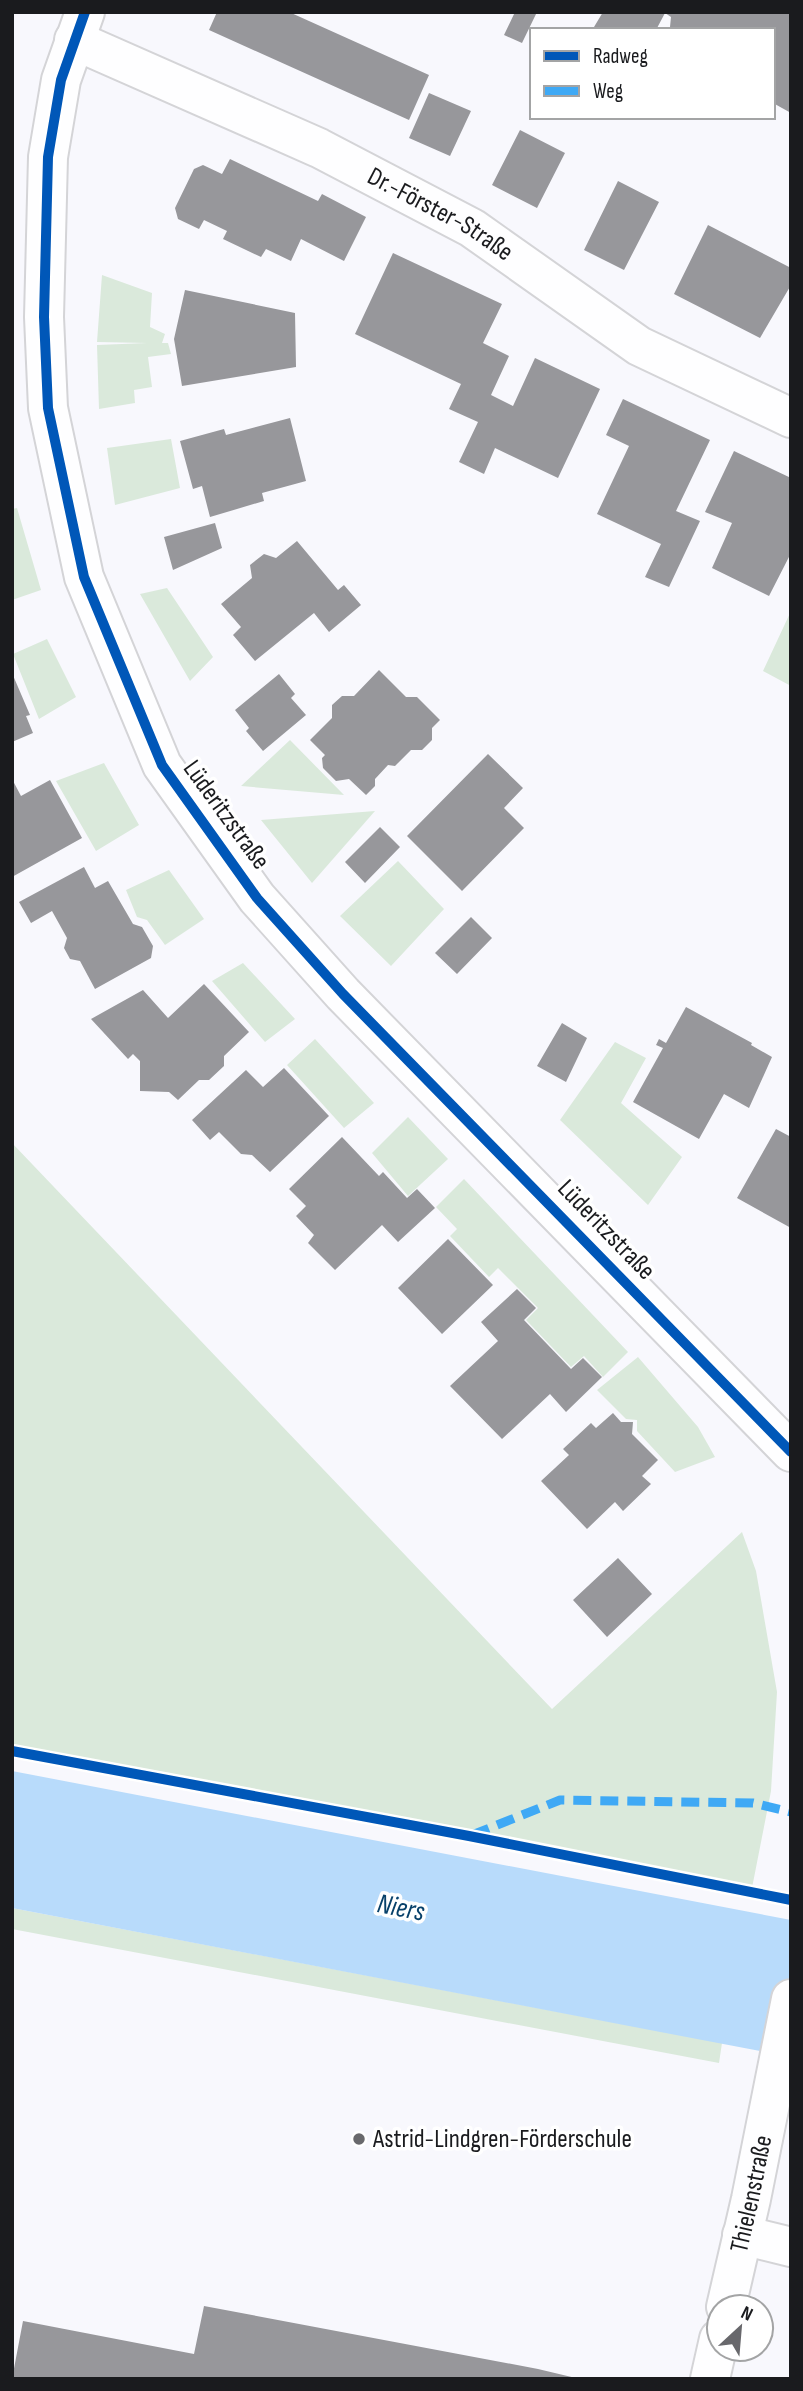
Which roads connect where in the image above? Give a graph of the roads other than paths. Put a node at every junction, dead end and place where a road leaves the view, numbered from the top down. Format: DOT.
graph roads {
  1 [pos="79,26"];
  2 [pos="791,418"];
  3 [pos="791,1452"];
  4 [pos="791,1998"];
  5 [pos="742,2235"];
  6 [pos="791,2247"];
  7 [pos="729,2293"];
  1 -- 2 [label="street, Dr.-Förster-Straße"];
  1 -- 3 [label="street, Lüderitzstraße"];
  4 -- 5 [label="street, Thielenstraße"];
  5 -- 6 [label="street"];
  5 -- 7 [label="street, Thielenstraße"];
}
